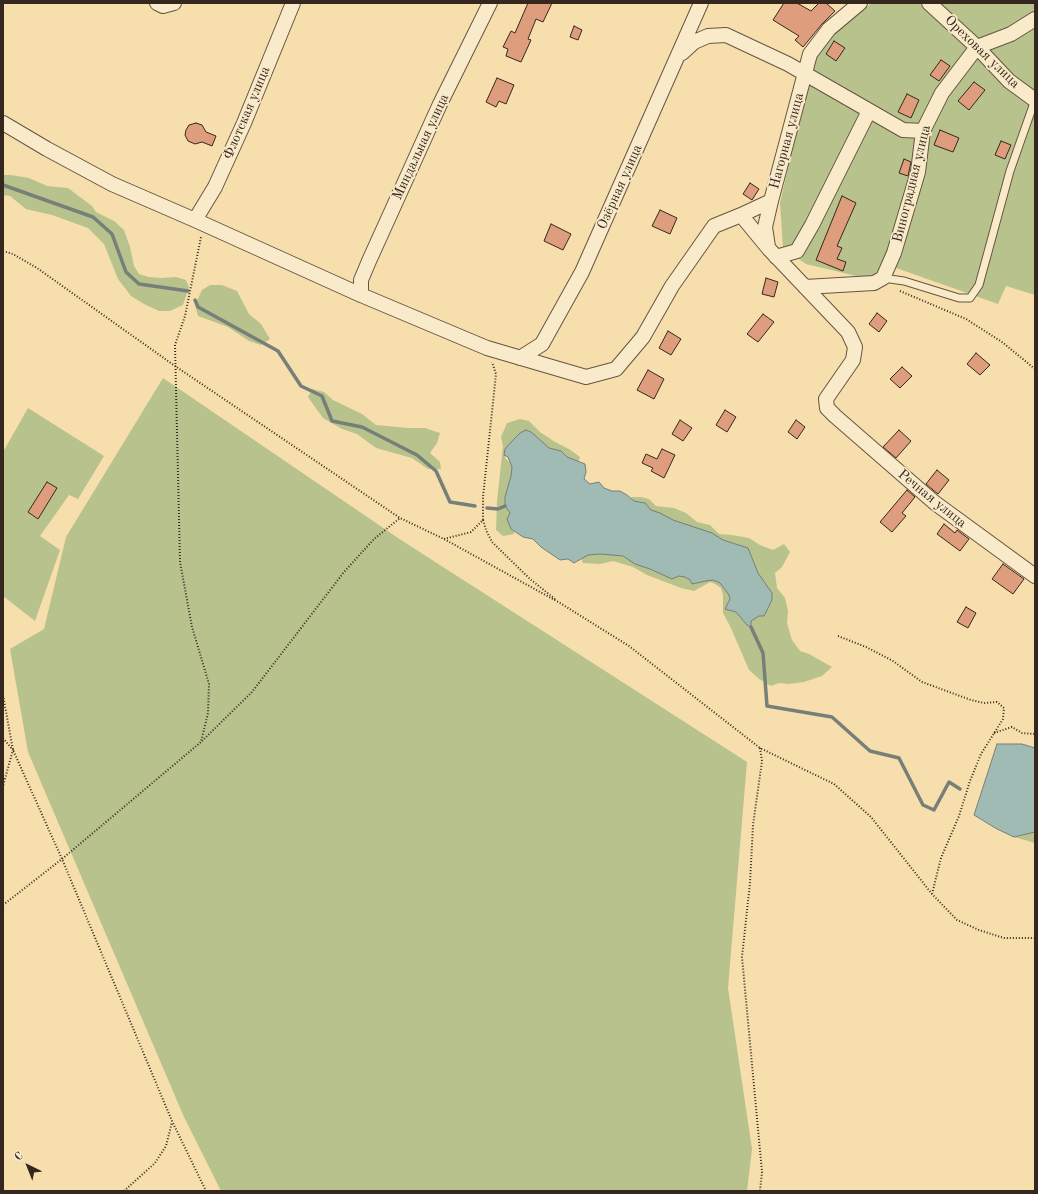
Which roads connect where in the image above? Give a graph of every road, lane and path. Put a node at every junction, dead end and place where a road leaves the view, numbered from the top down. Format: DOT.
graph roads {
  1 [pos="157,3"];
  2 [pos="174,3"];
  3 [pos="490,3"];
  4 [pos="701,3"];
  5 [pos="860,3"];
  6 [pos="929,3"];
  7 [pos="292,4"];
  8 [pos="1035,19"];
  9 [pos="977,47"];
  10 [pos="678,56"];
  11 [pos="805,73"];
  12 [pos="1035,100"];
  13 [pos="870,111"];
  14 [pos="3,123"];
  15 [pos="923,131"];
  16 [pos="771,201"];
  17 [pos="741,215"];
  18 [pos="196,220"];
  19 [pos="3,251"];
  20 [pos="772,253"];
  21 [pos="883,278"];
  22 [pos="805,287"];
  23 [pos="895,289"];
  24 [pos="361,294"];
  25 [pos="487,348"];
  26 [pos="520,358"];
  27 [pos="176,366"];
  28 [pos="1035,369"];
  29 [pos="400,518"];
  30 [pos="483,520"];
  31 [pos="444,539"];
  32 [pos="1035,576"];
  33 [pos="560,603"];
  34 [pos="838,636"];
  35 [pos="3,695"];
  36 [pos="993,734"];
  37 [pos="1035,734"];
  38 [pos="3,738"];
  39 [pos="201,742"];
  40 [pos="760,748"];
  41 [pos="13,750"];
  42 [pos="3,786"];
  43 [pos="62,859"];
  44 [pos="932,894"];
  45 [pos="3,905"];
  46 [pos="1035,938"];
  47 [pos="172,1121"];
  48 [pos="124,1191"];
  49 [pos="206,1191"];
  50 [pos="760,1191"];
  1 -- 2 [label="street"];
  3 -- 24 [label="street, Миндальная улица"];
  4 -- 10 [label="street, Озёрная улица"];
  5 -- 11 [label="street, Нагорная улица"];
  6 -- 9 [label="street, Ореховая улица"];
  7 -- 18 [label="street, Флотская улица"];
  8 -- 9 [label="street"];
  9 -- 12 [label="street, Ореховая улица"];
  9 -- 15 [label="street, Виноградная улица"];
  10 -- 11 [label="street"];
  10 -- 26 [label="street, Озёрная улица"];
  11 -- 13 [label="street"];
  11 -- 16 [label="street, Нагорная улица"];
  12 -- 21 [label="lane"];
  13 -- 15 [label="street"];
  13 -- 20 [label="street"];
  14 -- 18 [label="street"];
  15 -- 21 [label="street, Виноградная улица"];
  16 -- 17 [label="street, Нагорная улица"];
  16 -- 20 [label="street"];
  17 -- 20 [label="street"];
  17 -- 26 [label="street, Нагорная улица"];
  18 -- 24 [label="street"];
  18 -- 27 [label="path"];
  19 -- 27 [label="path"];
  20 -- 22 [label="street"];
  21 -- 22 [label="street"];
  22 -- 32 [label="street, Речная улица"];
  23 -- 28 [label="path"];
  24 -- 25 [label="street"];
  25 -- 26 [label="street"];
  25 -- 30 [label="path"];
  27 -- 29 [label="path"];
  27 -- 39 [label="path"];
  29 -- 31 [label="path"];
  29 -- 39 [label="path"];
  30 -- 31 [label="path"];
  30 -- 33 [label="path"];
  31 -- 33 [label="path"];
  33 -- 40 [label="path"];
  34 -- 36 [label="path"];
  35 -- 41 [label="path"];
  36 -- 37 [label="path"];
  36 -- 44 [label="path"];
  38 -- 41 [label="path"];
  39 -- 43 [label="path"];
  40 -- 44 [label="path"];
  40 -- 50 [label="path"];
  41 -- 42 [label="path"];
  41 -- 43 [label="path"];
  43 -- 45 [label="path"];
  43 -- 47 [label="path"];
  44 -- 46 [label="path"];
  47 -- 48 [label="path"];
  47 -- 49 [label="path"];
}
